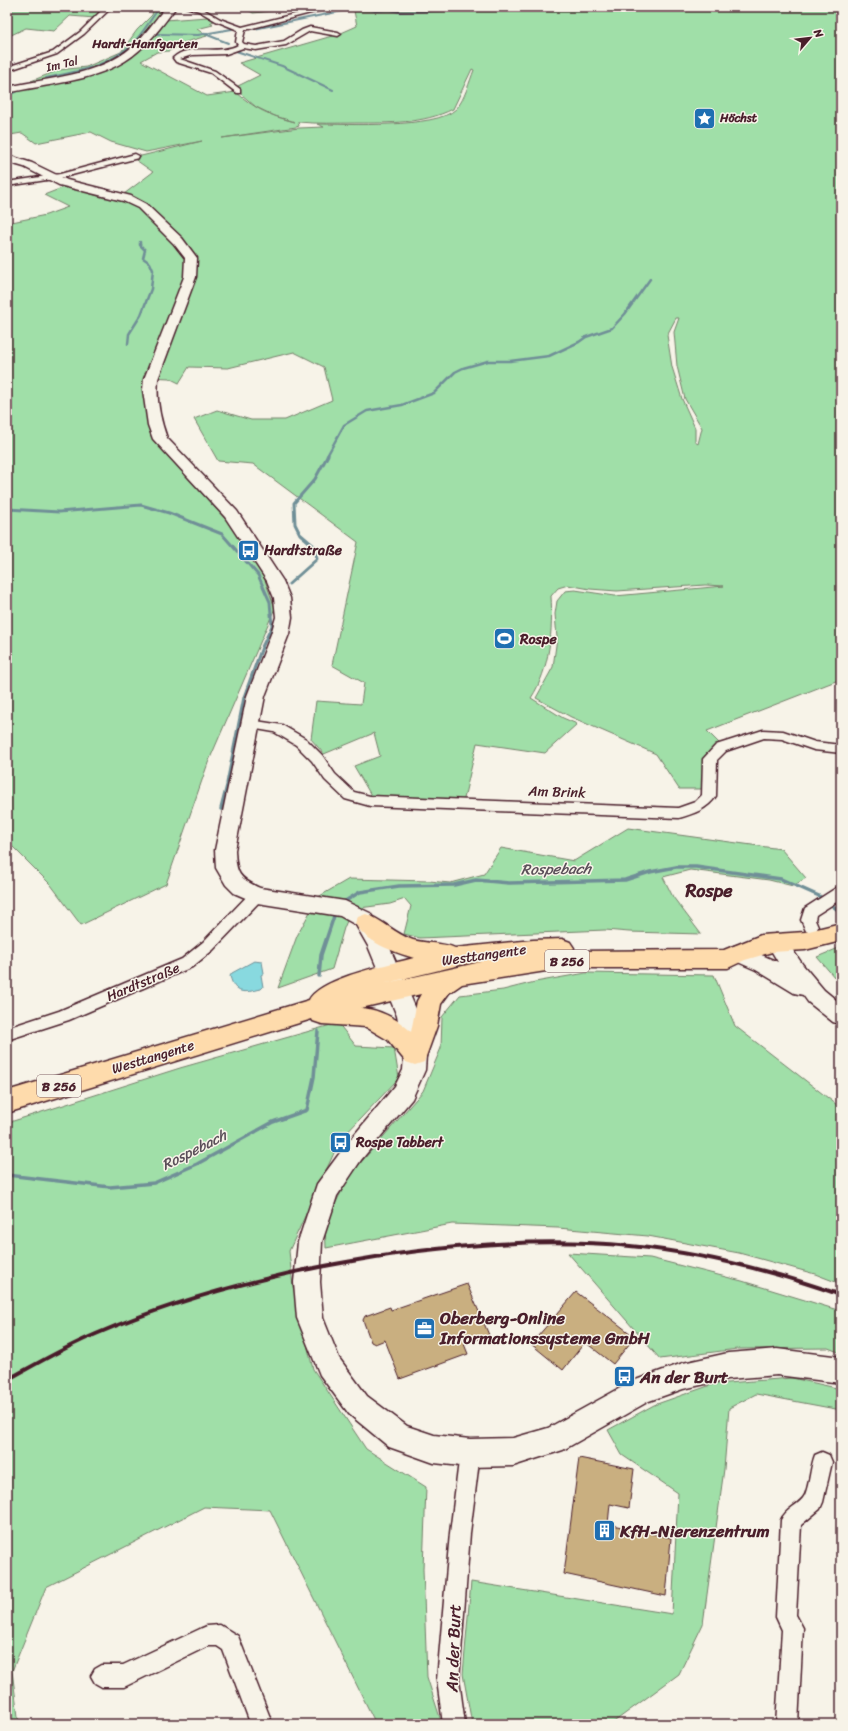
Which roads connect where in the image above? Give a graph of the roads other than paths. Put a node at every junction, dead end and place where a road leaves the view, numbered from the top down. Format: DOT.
graph roads {
  1 [pos="109,7"];
  2 [pos="172,7"];
  3 [pos="189,7"];
  4 [pos="331,7"];
  5 [pos="242,30"];
  6 [pos="338,34"];
  7 [pos="242,46"];
  8 [pos="7,69"];
  9 [pos="7,90"];
  10 [pos="237,91"];
  11 [pos="135,156"];
  12 [pos="7,158"];
  13 [pos="51,177"];
  14 [pos="7,184"];
  15 [pos="250,724"];
  16 [pos="841,749"];
  17 [pos="257,895"];
  18 [pos="837,895"];
  19 [pos="366,923"];
  20 [pos="811,927"];
  21 [pos="841,932"];
  22 [pos="776,942"];
  23 [pos="738,953"];
  24 [pos="461,965"];
  25 [pos="393,981"];
  26 [pos="816,996"];
  27 [pos="299,1012"];
  28 [pos="841,1016"];
  29 [pos="7,1034"];
  30 [pos="415,1055"];
  31 [pos="7,1102"];
  32 [pos="841,1370"];
  33 [pos="470,1453"];
  34 [pos="822,1462"];
  35 [pos="102,1676"];
  36 [pos="260,1724"];
  37 [pos="454,1724"];
  38 [pos="787,1724"];
  1 -- 8 [label="street"];
  2 -- 9 [label="street, Im Tal"];
  3 -- 5 [label="street"];
  4 -- 5 [label="street"];
  5 -- 7 [label="street"];
  6 -- 7 [label="street"];
  7 -- 10 [label="street"];
  11 -- 13 [label="street"];
  12 -- 13 [label="street"];
  13 -- 14 [label="street"];
  13 -- 15 [label="street"];
  15 -- 16 [label="street, Am Brink"];
  15 -- 17 [label="street"];
  17 -- 19 [label="street"];
  17 -- 29 [label="street, Hardtstraße"];
  18 -- 20 [label="street"];
  19 -- 24 [label="main road, B 256"];
  19 -- 25 [label="street"];
  21 -- 22 [label="main road, Westtangente / B 256"];
  22 -- 23 [label="main road, Westtangente / B 256"];
  22 -- 24 [label="main road, Westtangente / B 256"];
  22 -- 26 [label="street"];
  23 -- 24 [label="main road, Westtangente / B 256"];
  23 -- 26 [label="street"];
  24 -- 25 [label="main road, Westtangente / B 256"];
  24 -- 30 [label="main road"];
  25 -- 27 [label="main road, Westtangente / B 256"];
  25 -- 30 [label="street"];
  26 -- 28 [label="street"];
  27 -- 30 [label="main road, B 256"];
  27 -- 31 [label="main road, Westtangente / B 256"];
  30 -- 33 [label="street"];
  32 -- 33 [label="street"];
  33 -- 37 [label="street, An der Burt"];
  34 -- 38 [label="street"];
  35 -- 36 [label="street"];
}
